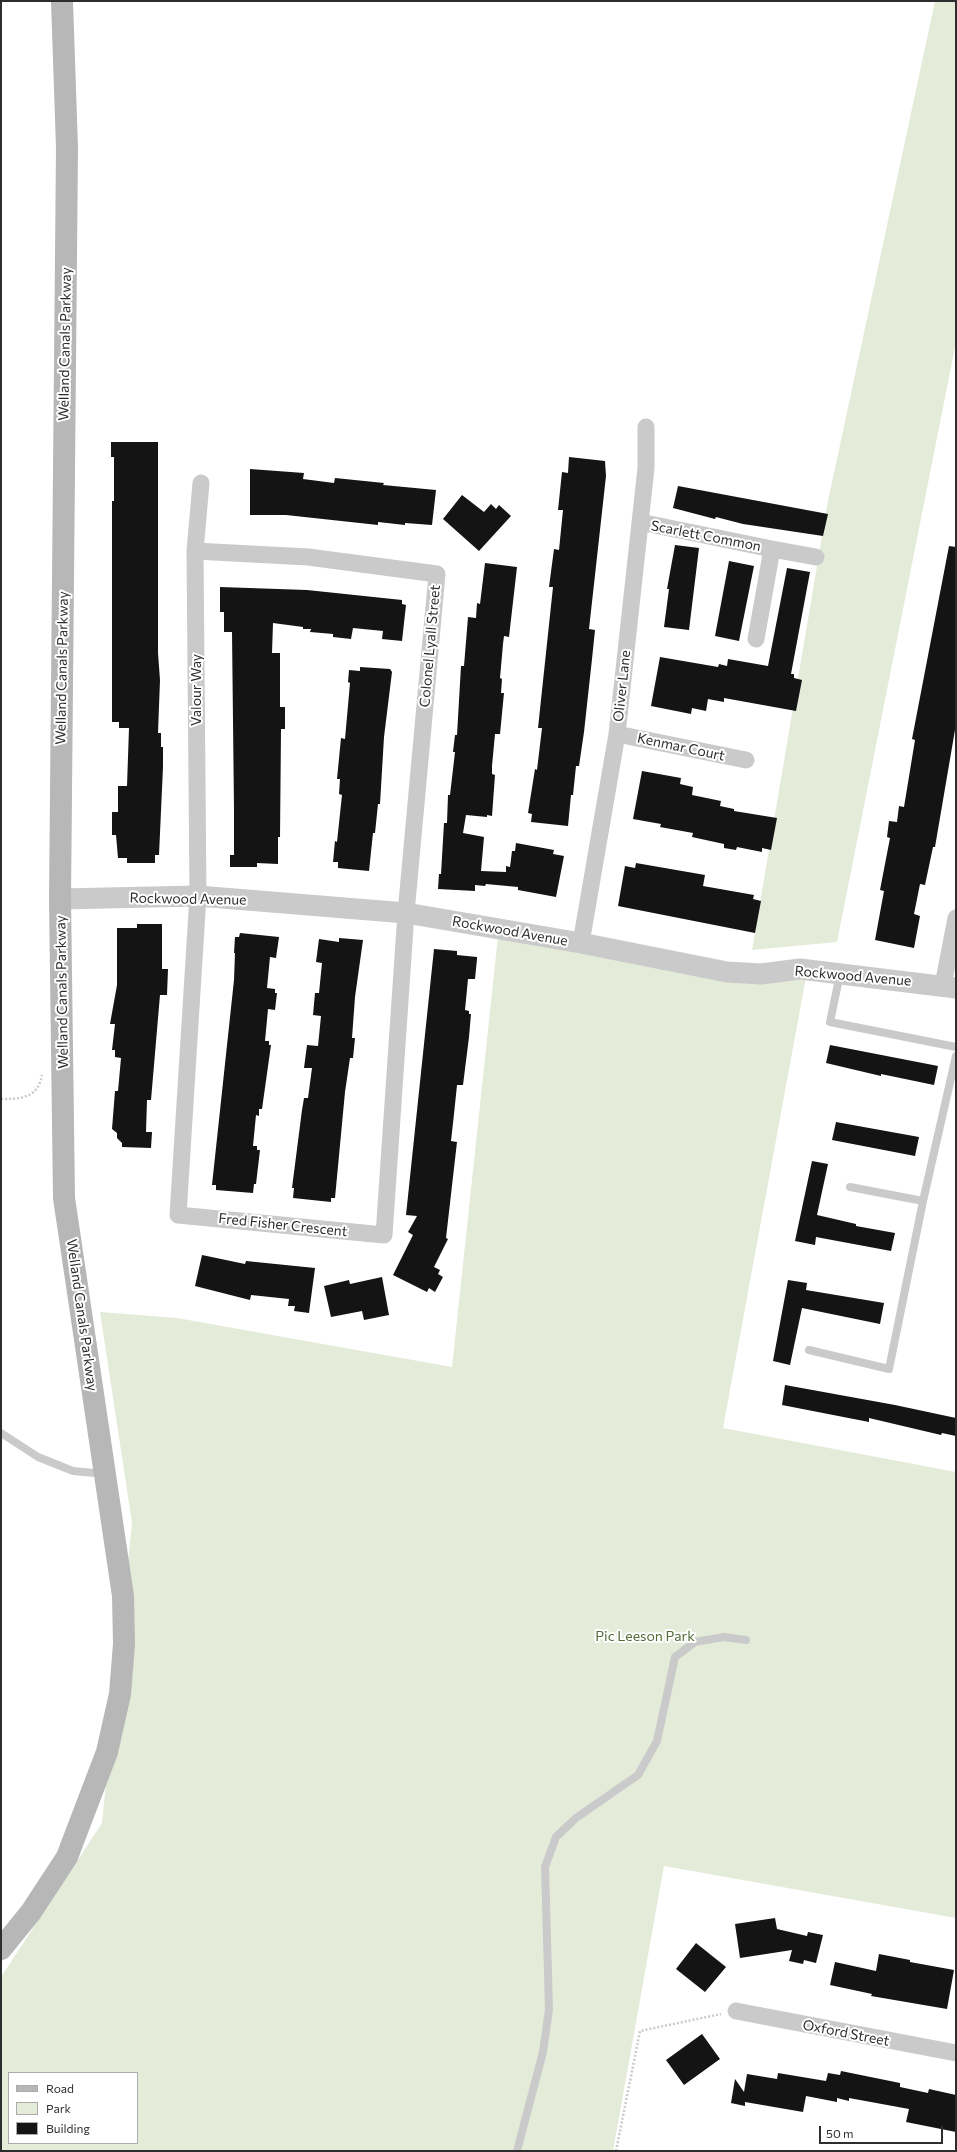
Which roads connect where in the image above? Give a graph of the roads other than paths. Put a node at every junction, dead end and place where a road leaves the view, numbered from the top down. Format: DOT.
graph roads {
  1 [pos="62,1"];
  2 [pos="646,427"];
  3 [pos="201,483"];
  4 [pos="640,522"];
  5 [pos="772,549"];
  6 [pos="195,551"];
  7 [pos="816,557"];
  8 [pos="756,639"];
  9 [pos="617,734"];
  10 [pos="746,760"];
  11 [pos="198,896"];
  12 [pos="60,899"];
  13 [pos="406,912"];
  14 [pos="956,918"];
  15 [pos="580,943"];
  16 [pos="840,973"];
  17 [pos="950,986"];
  18 [pos="956,1047"];
  19 [pos="956,1056"];
  20 [pos="850,1187"];
  21 [pos="923,1201"];
  22 [pos="809,1350"];
  23 [pos="1,1433"];
  24 [pos="105,1474"];
  25 [pos="746,1640"];
  26 [pos="1,1950"];
  27 [pos="736,2011"];
  28 [pos="956,2053"];
  29 [pos="517,2151"];
  1 -- 12 [label="main road, Welland Canals Parkway"];
  2 -- 4 [label="street, Oliver Lane"];
  3 -- 6 [label="street, Valour Way"];
  4 -- 5 [label="street, Scarlett Common"];
  4 -- 9 [label="street, Oliver Lane"];
  5 -- 7 [label="street, Scarlett Common"];
  5 -- 8 [label="street, Scarlett Common"];
  6 -- 11 [label="street, Valour Way"];
  6 -- 13 [label="street, Colonel Lyall Street"];
  9 -- 10 [label="street, Kenmar Court"];
  9 -- 15 [label="street, Oliver Lane"];
  11 -- 12 [label="street, Rockwood Avenue"];
  11 -- 13 [label="street, Rockwood Avenue"];
  11 -- 13 [label="street, Fred Fisher Crescent"];
  12 -- 24 [label="main road, Welland Canals Parkway"];
  13 -- 15 [label="street, Rockwood Avenue"];
  14 -- 17 [label="street"];
  15 -- 16 [label="street, Rockwood Avenue"];
  16 -- 17 [label="street, Rockwood Avenue"];
  16 -- 18 [label="lane"];
  19 -- 21 [label="lane"];
  20 -- 21 [label="lane"];
  21 -- 22 [label="lane"];
  23 -- 24 [label="lane"];
  24 -- 26 [label="main road, Welland Canals Parkway"];
  25 -- 29 [label="lane"];
  27 -- 28 [label="street, Oxford Street"];
}
